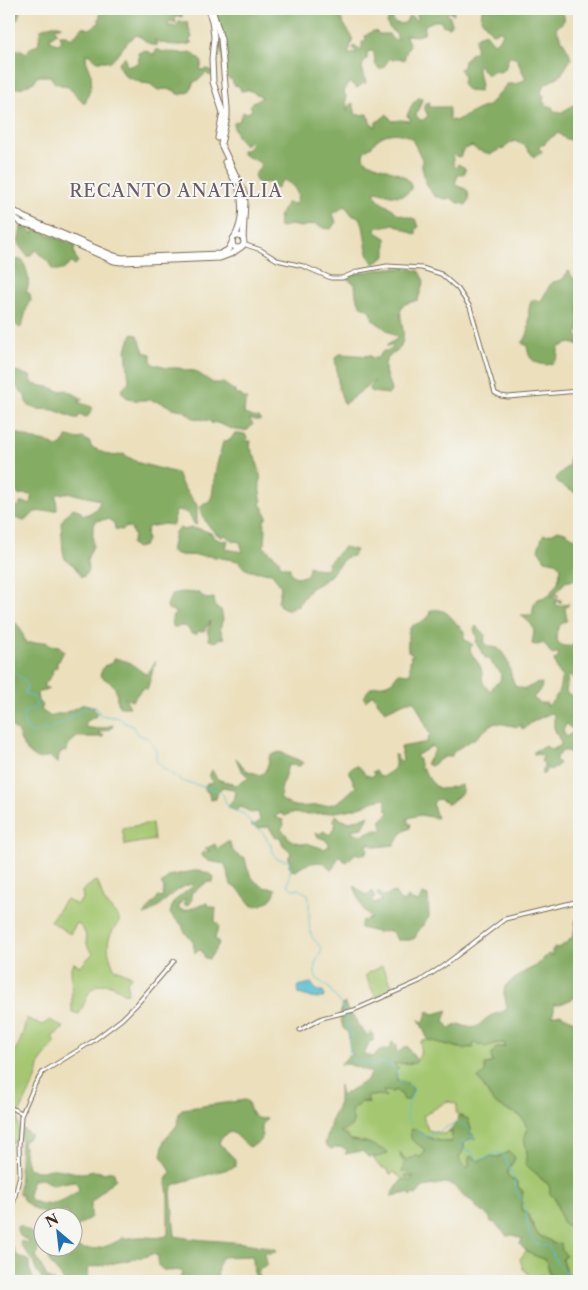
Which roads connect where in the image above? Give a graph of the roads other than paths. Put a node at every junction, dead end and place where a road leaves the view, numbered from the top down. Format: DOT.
graph roads {
  1 [pos="208,9"];
  2 [pos="212,9"];
  3 [pos="224,71"];
  4 [pos="212,74"];
  5 [pos="9,207"];
  6 [pos="9,213"];
  7 [pos="235,236"];
  8 [pos="232,243"];
  9 [pos="242,243"];
  10 [pos="579,390"];
  11 [pos="579,902"];
  12 [pos="174,961"];
  13 [pos="300,1030"];
  14 [pos="9,1107"];
  15 [pos="22,1113"];
  16 [pos="9,1248"];
  1 -- 4 [label="main road"];
  2 -- 3 [label="main road"];
  3 -- 4 [label="main road"];
  3 -- 9 [label="main road"];
  4 -- 7 [label="main road"];
  5 -- 8 [label="main road"];
  6 -- 9 [label="main road"];
  7 -- 8 [label="main road"];
  7 -- 9 [label="main road"];
  8 -- 9 [label="main road"];
  9 -- 10 [label="street"];
  11 -- 13 [label="street"];
  12 -- 15 [label="street"];
  14 -- 15 [label="street"];
  15 -- 16 [label="street"];
}
